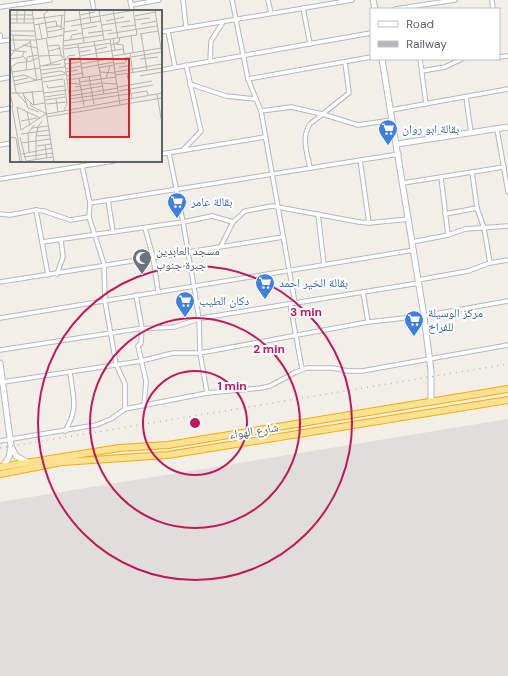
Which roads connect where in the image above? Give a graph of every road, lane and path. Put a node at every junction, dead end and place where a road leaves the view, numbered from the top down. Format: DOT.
graph roads {
  1 [pos="50,0"];
  2 [pos="92,0"];
  3 [pos="130,0"];
  4 [pos="159,0"];
  5 [pos="183,0"];
  6 [pos="232,0"];
  7 [pos="268,0"];
  8 [pos="352,0"];
  9 [pos="455,0"];
  10 [pos="449,1"];
  11 [pos="131,5"];
  12 [pos="0,8"];
  13 [pos="303,8"];
  14 [pos="402,8"];
  15 [pos="94,10"];
  16 [pos="132,10"];
  17 [pos="271,13"];
  18 [pos="235,20"];
  19 [pos="224,22"];
  20 [pos="186,27"];
  21 [pos="168,31"];
  22 [pos="162,32"];
  23 [pos="370,33"];
  24 [pos="0,35"];
  25 [pos="1,41"];
  26 [pos="310,44"];
  27 [pos="242,55"];
  28 [pos="370,57"];
  29 [pos="382,60"];
  30 [pos="420,60"];
  31 [pos="456,60"];
  32 [pos="210,61"];
  33 [pos="345,62"];
  34 [pos="186,65"];
  35 [pos="175,67"];
  36 [pos="162,70"];
  37 [pos="422,71"];
  38 [pos="10,77"];
  39 [pos="0,79"];
  40 [pos="248,79"];
  41 [pos="190,84"];
  42 [pos="508,89"];
  43 [pos="466,96"];
  44 [pos="255,99"];
  45 [pos="426,104"];
  46 [pos="10,108"];
  47 [pos="0,110"];
  48 [pos="391,110"];
  49 [pos="261,111"];
  50 [pos="322,114"];
  51 [pos="392,120"];
  52 [pos="508,127"];
  53 [pos="498,129"];
  54 [pos="471,133"];
  55 [pos="264,137"];
  56 [pos="10,143"];
  57 [pos="397,144"];
  58 [pos="0,145"];
  59 [pos="183,150"];
  60 [pos="169,153"];
  61 [pos="162,154"];
  62 [pos="399,154"];
  63 [pos="360,160"];
  64 [pos="108,162"];
  65 [pos="82,166"];
  66 [pos="504,167"];
  67 [pos="310,168"];
  68 [pos="472,172"];
  69 [pos="271,173"];
  70 [pos="441,177"];
  71 [pos="0,179"];
  72 [pos="403,183"];
  73 [pos="175,189"];
  74 [pos="508,191"];
  75 [pos="108,200"];
  76 [pos="90,203"];
  77 [pos="277,206"];
  78 [pos="477,208"];
  79 [pos="36,210"];
  80 [pos="0,214"];
  81 [pos="318,214"];
  82 [pos="445,214"];
  83 [pos="90,217"];
  84 [pos="409,219"];
  85 [pos="183,222"];
  86 [pos="234,222"];
  87 [pos="369,223"];
  88 [pos="508,226"];
  89 [pos="145,228"];
  90 [pos="484,228"];
  91 [pos="113,232"];
  92 [pos="94,235"];
  93 [pos="448,235"];
  94 [pos="283,237"];
  95 [pos="62,240"];
  96 [pos="42,242"];
  97 [pos="412,242"];
  98 [pos="221,246"];
  99 [pos="414,250"];
  100 [pos="188,252"];
  101 [pos="153,257"];
  102 [pos="508,260"];
  103 [pos="490,263"];
  104 [pos="104,264"];
  105 [pos="324,265"];
  106 [pos="289,270"];
  107 [pos="57,274"];
  108 [pos="48,275"];
  109 [pos="419,281"];
  110 [pos="0,282"];
  111 [pos="194,287"];
  112 [pos="158,291"];
  113 [pos="363,292"];
  114 [pos="136,295"];
  115 [pos="105,301"];
  116 [pos="508,301"];
  117 [pos="295,303"];
  118 [pos="290,304"];
  119 [pos="424,316"];
  120 [pos="0,318"];
  121 [pos="199,320"];
  122 [pos="368,322"];
  123 [pos="142,328"];
  124 [pos="110,333"];
  125 [pos="295,336"];
  126 [pos="508,345"];
  127 [pos="0,350"];
  128 [pos="200,353"];
  129 [pos="429,358"];
  130 [pos="141,361"];
  131 [pos="0,362"];
  132 [pos="116,364"];
  133 [pos="302,369"];
  134 [pos="1,371"];
  135 [pos="70,372"];
  136 [pos="3,382"];
  137 [pos="508,389"];
  138 [pos="207,393"];
  139 [pos="508,400"];
  140 [pos="431,402"];
  141 [pos="144,406"];
  142 [pos="125,409"];
  143 [pos="65,431"];
  144 [pos="11,439"];
  145 [pos="0,441"];
  146 [pos="11,446"];
  147 [pos="27,462"];
  148 [pos="2,467"];
  149 [pos="0,474"];
  1 -- 12 [label="street"];
  2 -- 15 [label="street"];
  3 -- 11 [label="street"];
  4 -- 11 [label="street"];
  5 -- 20 [label="street"];
  6 -- 18 [label="street"];
  7 -- 17 [label="street"];
  8 -- 13 [label="street"];
  9 -- 10 [label="street"];
  10 -- 14 [label="street"];
  11 -- 16 [label="street"];
  13 -- 17 [label="street"];
  13 -- 26 [label="street"];
  17 -- 18 [label="street"];
  18 -- 19 [label="street"];
  18 -- 27 [label="street"];
  19 -- 20 [label="street"];
  19 -- 32 [label="street"];
  20 -- 21 [label="street"];
  21 -- 22 [label="street"];
  21 -- 35 [label="street"];
  23 -- 26 [label="street"];
  24 -- 25 [label="street"];
  26 -- 27 [label="street"];
  27 -- 32 [label="street"];
  27 -- 40 [label="street"];
  28 -- 33 [label="street"];
  29 -- 48 [label="street"];
  30 -- 37 [label="street"];
  31 -- 37 [label="street"];
  32 -- 34 [label="street"];
  33 -- 40 [label="street"];
  33 -- 50 [label="street"];
  34 -- 35 [label="street"];
  34 -- 41 [label="street"];
  35 -- 36 [label="street"];
  37 -- 45 [label="street"];
  38 -- 39 [label="street"];
  40 -- 44 [label="street"];
  41 -- 44 [label="street"];
  41 -- 59 [label="street"];
  42 -- 43 [label="street"];
  43 -- 45 [label="street"];
  43 -- 54 [label="street"];
  44 -- 49 [label="street"];
  45 -- 48 [label="street"];
  46 -- 47 [label="street"];
  48 -- 51 [label="street"];
  49 -- 50 [label="street"];
  49 -- 55 [label="street"];
  50 -- 51 [label="street"];
  50 -- 67 [label="street"];
  51 -- 57 [label="street"];
  52 -- 53 [label="street"];
  53 -- 54 [label="street"];
  53 -- 66 [label="street"];
  54 -- 57 [label="street"];
  55 -- 59 [label="street"];
  55 -- 69 [label="street"];
  56 -- 58 [label="street"];
  57 -- 62 [label="street"];
  59 -- 60 [label="street"];
  60 -- 61 [label="street"];
  60 -- 73 [label="street"];
  62 -- 63 [label="street"];
  62 -- 72 [label="street"];
  63 -- 67 [label="street"];
  63 -- 87 [label="street"];
  64 -- 65 [label="street"];
  65 -- 71 [label="street"];
  65 -- 76 [label="street"];
  66 -- 68 [label="street"];
  66 -- 74 [label="street"];
  67 -- 69 [label="street"];
  68 -- 70 [label="street"];
  68 -- 78 [label="street"];
  69 -- 73 [label="street"];
  69 -- 77 [label="street"];
  70 -- 72 [label="street"];
  70 -- 82 [label="street"];
  72 -- 84 [label="street"];
  73 -- 75 [label="street"];
  73 -- 85 [label="street"];
  75 -- 76 [label="street"];
  75 -- 91 [label="street"];
  76 -- 83 [label="street"];
  77 -- 81 [label="street"];
  77 -- 86 [label="street"];
  77 -- 94 [label="street"];
  78 -- 82 [label="street"];
  78 -- 90 [label="street"];
  79 -- 80 [label="street"];
  79 -- 83 [label="street"];
  79 -- 96 [label="street"];
  81 -- 87 [label="street"];
  81 -- 105 [label="street"];
  82 -- 93 [label="street"];
  83 -- 92 [label="street"];
  84 -- 87 [label="street"];
  84 -- 97 [label="street"];
  85 -- 86 [label="street"];
  85 -- 89 [label="street"];
  85 -- 100 [label="street"];
  86 -- 98 [label="street"];
  88 -- 90 [label="street"];
  89 -- 91 [label="street"];
  89 -- 101 [label="street"];
  90 -- 93 [label="street"];
  90 -- 103 [label="street"];
  91 -- 92 [label="street"];
  92 -- 95 [label="street"];
  92 -- 104 [label="street"];
  93 -- 97 [label="street"];
  94 -- 98 [label="street"];
  94 -- 106 [label="street"];
  95 -- 96 [label="street"];
  95 -- 107 [label="street"];
  96 -- 108 [label="street"];
  97 -- 99 [label="street"];
  98 -- 100 [label="street"];
  99 -- 105 [label="street"];
  99 -- 109 [label="street"];
  100 -- 101 [label="street"];
  100 -- 111 [label="street"];
  101 -- 104 [label="street"];
  101 -- 112 [label="street"];
  102 -- 103 [label="street"];
  103 -- 109 [label="street"];
  104 -- 107 [label="street"];
  104 -- 115 [label="street"];
  105 -- 106 [label="street"];
  106 -- 111 [label="street"];
  106 -- 117 [label="street"];
  107 -- 108 [label="street"];
  108 -- 110 [label="street"];
  109 -- 113 [label="street"];
  109 -- 119 [label="street"];
  111 -- 112 [label="street"];
  111 -- 121 [label="street"];
  112 -- 114 [label="street"];
  113 -- 117 [label="street"];
  113 -- 122 [label="street"];
  114 -- 115 [label="street"];
  114 -- 123 [label="street"];
  115 -- 120 [label="street"];
  115 -- 124 [label="street"];
  116 -- 119 [label="street"];
  117 -- 118 [label="street"];
  118 -- 121 [label="street"];
  118 -- 125 [label="street"];
  119 -- 122 [label="street"];
  119 -- 129 [label="street"];
  121 -- 123 [label="street"];
  121 -- 128 [label="street"];
  122 -- 125 [label="street"];
  123 -- 124 [label="street"];
  123 -- 130 [label="street"];
  124 -- 127 [label="street"];
  124 -- 132 [label="street"];
  125 -- 128 [label="street"];
  125 -- 133 [label="street"];
  126 -- 129 [label="street"];
  128 -- 130 [label="street"];
  128 -- 138 [label="street"];
  129 -- 133 [label="street"];
  129 -- 140 [label="street"];
  130 -- 132 [label="street"];
  130 -- 141 [label="street"];
  131 -- 134 [label="street"];
  132 -- 135 [label="street"];
  132 -- 142 [label="street"];
  133 -- 138 [label="street"];
  134 -- 136 [label="street"];
  135 -- 136 [label="street"];
  135 -- 143 [label="street"];
  136 -- 144 [label="street"];
  137 -- 140 [label="highway, شارع الهواء"];
  138 -- 141 [label="street"];
  139 -- 149 [label="highway, شارع الهواء"];
  140 -- 147 [label="highway, شارع الهواء"];
  141 -- 142 [label="street"];
  142 -- 143 [label="street"];
  143 -- 144 [label="street"];
  144 -- 145 [label="street"];
  144 -- 146 [label="street"];
  146 -- 147 [label="street"];
  146 -- 148 [label="street"];
  147 -- 148 [label="highway, شارع الهواء"];
}
